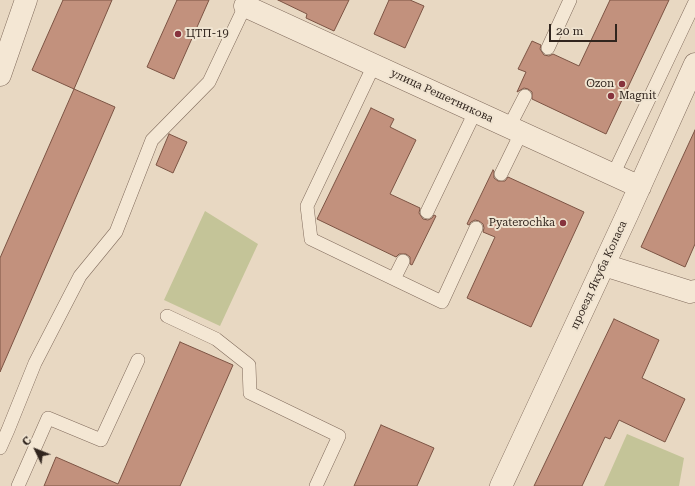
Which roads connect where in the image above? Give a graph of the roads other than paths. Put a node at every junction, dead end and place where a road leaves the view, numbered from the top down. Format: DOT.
graph roads {
  1 [pos="26,0"];
  2 [pos="570,0"];
  3 [pos="695,2"];
  4 [pos="245,6"];
  5 [pos="548,48"];
  6 [pos="695,64"];
  7 [pos="374,65"];
  8 [pos="0,75"];
  9 [pos="525,96"];
  10 [pos="476,112"];
  11 [pos="515,130"];
  12 [pos="501,174"];
  13 [pos="613,175"];
  14 [pos="640,188"];
  15 [pos="427,212"];
  16 [pos="476,228"];
  17 [pos="403,261"];
  18 [pos="604,265"];
  19 [pos="394,279"];
  20 [pos="695,291"];
  21 [pos="167,316"];
  22 [pos="138,360"];
  23 [pos="0,448"];
  24 [pos="18,486"];
  25 [pos="316,486"];
  26 [pos="501,486"];
  1 -- 8 [label="street"];
  2 -- 5 [label="lane"];
  3 -- 13 [label="lane"];
  4 -- 7 [label="street, улица Решетникова"];
  4 -- 23 [label="lane"];
  6 -- 14 [label="street, проезд Якуба Коласа"];
  7 -- 10 [label="street, улица Решетникова"];
  7 -- 19 [label="lane"];
  9 -- 11 [label="lane"];
  10 -- 11 [label="street, улица Решетникова"];
  10 -- 15 [label="lane"];
  11 -- 12 [label="lane"];
  11 -- 13 [label="street, улица Решетникова"];
  13 -- 14 [label="street, улица Решетникова"];
  14 -- 18 [label="street, проезд Якуба Коласа"];
  16 -- 19 [label="lane"];
  17 -- 19 [label="lane"];
  18 -- 20 [label="street"];
  18 -- 26 [label="street, проезд Якуба Коласа"];
  21 -- 25 [label="lane"];
  22 -- 24 [label="lane"];
}
